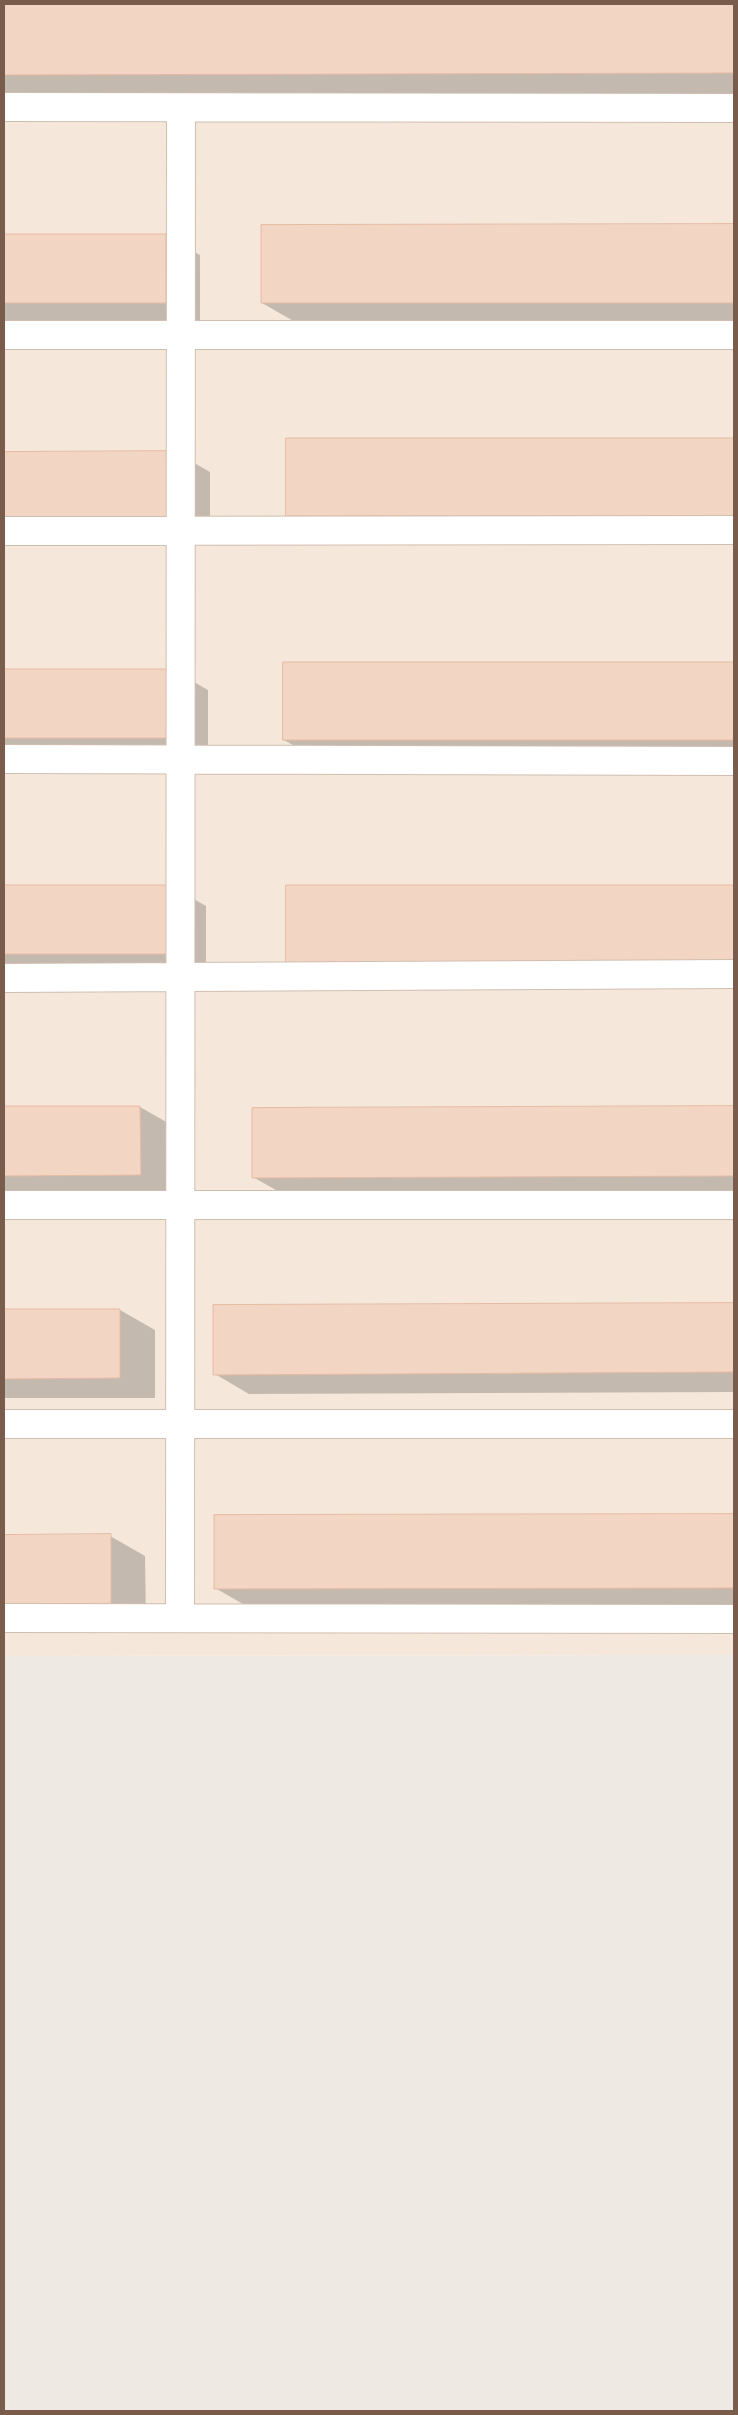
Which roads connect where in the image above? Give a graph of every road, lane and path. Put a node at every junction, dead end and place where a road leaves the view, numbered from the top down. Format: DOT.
graph roads {
  1 [pos="4,107"];
  2 [pos="181,108"];
  3 [pos="734,108"];
  4 [pos="4,334"];
  5 [pos="181,334"];
  6 [pos="734,334"];
  7 [pos="734,530"];
  8 [pos="4,531"];
  9 [pos="181,531"];
  10 [pos="4,759"];
  11 [pos="181,759"];
  12 [pos="734,761"];
  13 [pos="734,974"];
  14 [pos="181,977"];
  15 [pos="4,978"];
  16 [pos="4,1205"];
  17 [pos="181,1205"];
  18 [pos="734,1205"];
  19 [pos="4,1424"];
  20 [pos="181,1424"];
  21 [pos="734,1424"];
  22 [pos="4,1618"];
  23 [pos="180,1618"];
  24 [pos="734,1619"];
  1 -- 2 [label="street"];
  2 -- 3 [label="street"];
  2 -- 5 [label="street"];
  4 -- 5 [label="street"];
  5 -- 6 [label="street"];
  5 -- 9 [label="street"];
  7 -- 9 [label="street"];
  8 -- 9 [label="street"];
  9 -- 11 [label="street"];
  10 -- 11 [label="street"];
  11 -- 12 [label="street"];
  11 -- 14 [label="street"];
  13 -- 14 [label="street"];
  14 -- 15 [label="street"];
  14 -- 17 [label="street"];
  16 -- 17 [label="street"];
  17 -- 18 [label="street"];
  17 -- 20 [label="street"];
  19 -- 20 [label="street"];
  20 -- 21 [label="street"];
  20 -- 23 [label="street"];
  22 -- 23 [label="street"];
  23 -- 24 [label="street"];
}
